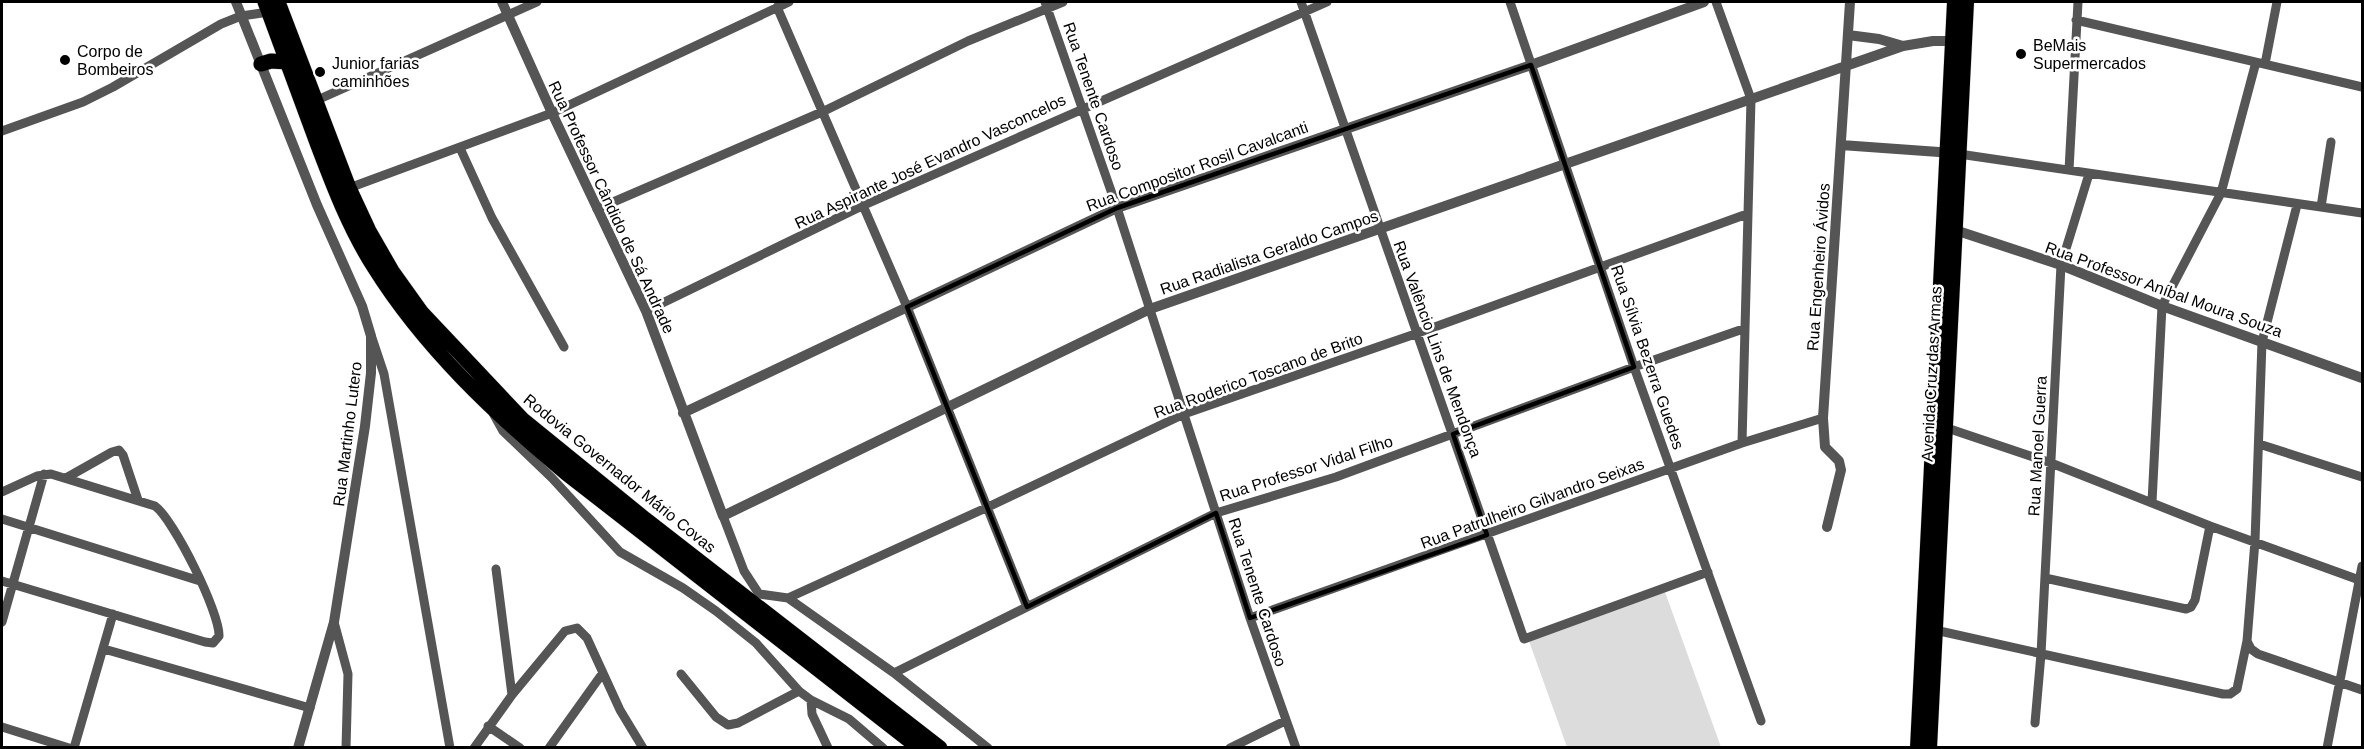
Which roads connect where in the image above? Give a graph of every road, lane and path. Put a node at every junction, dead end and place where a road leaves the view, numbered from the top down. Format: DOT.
graph roads {
  1 [pos="236,2"];
  2 [pos="502,2"];
  3 [pos="537,2"];
  4 [pos="789,2"];
  5 [pos="1063,2"];
  6 [pos="1301,2"];
  7 [pos="1328,2"];
  8 [pos="1510,2"];
  9 [pos="1704,2"];
  10 [pos="1716,2"];
  11 [pos="1850,2"];
  12 [pos="1954,2"];
  13 [pos="1967,2"];
  14 [pos="2078,2"];
  15 [pos="2277,2"];
  16 [pos="271,5"];
  17 [pos="1046,5"];
  18 [pos="777,7"];
  19 [pos="1305,12"];
  20 [pos="508,15"];
  21 [pos="242,16"];
  22 [pos="2076,21"];
  23 [pos="1848,35"];
  24 [pos="1958,41"];
  25 [pos="1903,46"];
  26 [pos="287,62"];
  27 [pos="2260,63"];
  28 [pos="261,64"];
  29 [pos="1531,65"];
  30 [pos="1846,66"];
  31 [pos="2362,87"];
  32 [pos="1751,99"];
  33 [pos="315,101"];
  34 [pos="1082,108"];
  35 [pos="822,112"];
  36 [pos="552,113"];
  37 [pos="1345,128"];
  38 [pos="2,131"];
  39 [pos="2331,142"];
  40 [pos="1841,145"];
  41 [pos="460,148"];
  42 [pos="1953,153"];
  43 [pos="1565,165"];
  44 [pos="2069,170"];
  45 [pos="2089,174"];
  46 [pos="349,188"];
  47 [pos="2221,194"];
  48 [pos="2297,205"];
  49 [pos="862,206"];
  50 [pos="2321,207"];
  51 [pos="1117,208"];
  52 [pos="597,209"];
  53 [pos="2362,213"];
  54 [pos="1747,214"];
  55 [pos="1379,229"];
  56 [pos="1954,230"];
  57 [pos="2061,265"];
  58 [pos="1601,267"];
  59 [pos="2162,306"];
  60 [pos="907,307"];
  61 [pos="1150,309"];
  62 [pos="646,311"];
  63 [pos="1743,329"];
  64 [pos="1418,333"];
  65 [pos="371,336"];
  66 [pos="2262,342"];
  67 [pos="564,347"];
  68 [pos="1634,367"];
  69 [pos="2362,378"];
  70 [pos="490,407"];
  71 [pos="946,407"];
  72 [pos="683,413"];
  73 [pos="1184,414"];
  74 [pos="1823,418"];
  75 [pos="1944,427"];
  76 [pos="1453,434"];
  77 [pos="1742,443"];
  78 [pos="2259,444"];
  79 [pos="2051,463"];
  80 [pos="1672,469"];
  81 [pos="44,474"];
  82 [pos="2362,477"];
  83 [pos="66,478"];
  84 [pos="2,492"];
  85 [pos="138,500"];
  86 [pos="2152,502"];
  87 [pos="988,507"];
  88 [pos="1216,513"];
  89 [pos="723,516"];
  90 [pos="2,519"];
  91 [pos="1827,526"];
  92 [pos="2210,526"];
  93 [pos="29,527"];
  94 [pos="1487,535"];
  95 [pos="2255,541"];
  96 [pos="2362,566"];
  97 [pos="496,569"];
  98 [pos="1708,572"];
  99 [pos="2045,578"];
  100 [pos="2361,580"];
  101 [pos="2,581"];
  102 [pos="200,581"];
  103 [pos="12,584"];
  104 [pos="755,598"];
  105 [pos="788,598"];
  106 [pos="1027,607"];
  107 [pos="113,614"];
  108 [pos="1250,618"];
  109 [pos="2,622"];
  110 [pos="334,622"];
  111 [pos="1935,630"];
  112 [pos="2247,641"];
  113 [pos="104,649"];
  114 [pos="2041,654"];
  115 [pos="894,673"];
  116 [pos="602,674"];
  117 [pos="681,674"];
  118 [pos="2338,682"];
  119 [pos="2362,690"];
  120 [pos="799,691"];
  121 [pos="512,695"];
  122 [pos="811,700"];
  123 [pos="310,708"];
  124 [pos="1285,721"];
  125 [pos="1761,721"];
  126 [pos="2035,723"];
  127 [pos="488,726"];
  128 [pos="891,726"];
  129 [pos="2,727"];
  130 [pos="880,745"];
  131 [pos="69,747"];
  132 [pos="74,747"];
  133 [pos="298,747"];
  134 [pos="346,747"];
  135 [pos="450,747"];
  136 [pos="474,747"];
  137 [pos="520,747"];
  138 [pos="549,747"];
  139 [pos="639,747"];
  140 [pos="828,747"];
  141 [pos="919,747"];
  142 [pos="940,747"];
  143 [pos="988,747"];
  144 [pos="1230,747"];
  145 [pos="1296,747"];
  146 [pos="1917,747"];
  147 [pos="1930,747"];
  148 [pos="2327,747"];
  1 -- 21 [label="street, Rua Martinho Lutero"];
  2 -- 20 [label="street, Rua Professor Cândido de Sá Andrade"];
  3 -- 20 [label="street"];
  4 -- 18 [label="street"];
  5 -- 17 [label="street"];
  6 -- 19 [label="street, Rua Valêncio Lins de Mendonça"];
  7 -- 19 [label="street, Rua Aspirante José Evandro Vasconcelos"];
  8 -- 29 [label="street, Rua Sílvia Bezerra Guedes"];
  9 -- 29 [label="street, Rua Compositor Rosil Cavalcanti"];
  10 -- 32 [label="street"];
  11 -- 23 [label="street, Rua Engenheiro Ávidos"];
  12 -- 24 [label="main road, Avenida Cruz das Armas"];
  13 -- 24 [label="main road, Avenida Cruz das Armas"];
  14 -- 22 [label="street"];
  15 -- 27 [label="street"];
  16 -- 21 [label="street"];
  16 -- 26 [label="highway, Rodovia Governador Mário Covas"];
  16 -- 33 [label="highway, Rodovia Governador Mário Covas"];
  17 -- 34 [label="street, Rua Tenente Cardoso"];
  17 -- 35 [label="street"];
  18 -- 35 [label="street"];
  18 -- 36 [label="street"];
  19 -- 34 [label="street, Rua Aspirante José Evandro Vasconcelos"];
  19 -- 37 [label="street, Rua Valêncio Lins de Mendonça"];
  20 -- 33 [label="street"];
  20 -- 36 [label="street, Rua Professor Cândido de Sá Andrade"];
  21 -- 28 [label="street, Rua Martinho Lutero"];
  21 -- 38 [label="street"];
  22 -- 27 [label="street"];
  22 -- 44 [label="street"];
  23 -- 25 [label="street"];
  23 -- 30 [label="street, Rua Engenheiro Ávidos"];
  24 -- 25 [label="street"];
  24 -- 42 [label="main road, Avenida Cruz das Armas"];
  25 -- 30 [label="street, Rua Radialista Geraldo Campos"];
  26 -- 28 [label="highway"];
  26 -- 70 [label="highway, Rodovia Governador Mário Covas"];
  27 -- 31 [label="street"];
  27 -- 47 [label="street"];
  28 -- 65 [label="street, Rua Martinho Lutero"];
  29 -- 37 [label="street, Rua Compositor Rosil Cavalcanti"];
  29 -- 43 [label="street, Rua Sílvia Bezerra Guedes"];
  30 -- 32 [label="street, Rua Radialista Geraldo Campos"];
  30 -- 40 [label="street, Rua Engenheiro Ávidos"];
  32 -- 43 [label="street, Rua Radialista Geraldo Campos"];
  32 -- 54 [label="street"];
  33 -- 46 [label="highway, Rodovia Governador Mário Covas"];
  34 -- 49 [label="street, Rua Aspirante José Evandro Vasconcelos"];
  34 -- 51 [label="street, Rua Tenente Cardoso"];
  35 -- 49 [label="street"];
  35 -- 52 [label="street"];
  36 -- 41 [label="street"];
  36 -- 52 [label="street, Rua Professor Cândido de Sá Andrade"];
  37 -- 51 [label="street, Rua Compositor Rosil Cavalcanti"];
  37 -- 55 [label="street, Rua Valêncio Lins de Mendonça"];
  39 -- 50 [label="street"];
  40 -- 42 [label="street"];
  40 -- 74 [label="street, Rua Engenheiro Ávidos"];
  41 -- 46 [label="street"];
  41 -- 67 [label="street"];
  42 -- 44 [label="street"];
  42 -- 56 [label="main road, Avenida Cruz das Armas"];
  42 -- 146 [label="main road, Avenida Cruz das Armas"];
  43 -- 55 [label="street, Rua Radialista Geraldo Campos"];
  43 -- 58 [label="street, Rua Sílvia Bezerra Guedes"];
  44 -- 45 [label="street"];
  45 -- 47 [label="street"];
  45 -- 57 [label="street, Rua Manoel Guerra"];
  46 -- 104 [label="highway, Rodovia Governador Mário Covas"];
  47 -- 48 [label="street"];
  47 -- 59 [label="street"];
  48 -- 50 [label="street"];
  48 -- 66 [label="street"];
  49 -- 60 [label="street"];
  49 -- 62 [label="street, Rua Aspirante José Evandro Vasconcelos"];
  50 -- 53 [label="street"];
  51 -- 60 [label="street, Rua Compositor Rosil Cavalcanti"];
  51 -- 61 [label="street, Rua Tenente Cardoso"];
  52 -- 62 [label="street, Rua Professor Cândido de Sá Andrade"];
  54 -- 58 [label="street, Rua Roderico Toscano de Brito"];
  54 -- 63 [label="street"];
  55 -- 61 [label="street, Rua Radialista Geraldo Campos"];
  55 -- 64 [label="street, Rua Valêncio Lins de Mendonça"];
  56 -- 57 [label="street, Rua Professor Aníbal Moura Souza"];
  56 -- 75 [label="main road, Avenida Cruz das Armas"];
  57 -- 59 [label="street, Rua Professor Aníbal Moura Souza"];
  57 -- 79 [label="street, Rua Manoel Guerra"];
  58 -- 64 [label="street, Rua Roderico Toscano de Brito"];
  58 -- 68 [label="street, Rua Sílvia Bezerra Guedes"];
  59 -- 66 [label="street, Rua Professor Aníbal Moura Souza"];
  59 -- 86 [label="street"];
  60 -- 71 [label="street"];
  60 -- 72 [label="street, Rua Compositor Rosil Cavalcanti"];
  61 -- 71 [label="street, Rua Radialista Geraldo Campos"];
  61 -- 73 [label="street, Rua Tenente Cardoso"];
  62 -- 72 [label="street, Rua Professor Cândido de Sá Andrade"];
  63 -- 68 [label="street, Rua Professor Vidal Filho"];
  63 -- 77 [label="street"];
  64 -- 73 [label="street, Rua Roderico Toscano de Brito"];
  64 -- 76 [label="street, Rua Valêncio Lins de Mendonça"];
  65 -- 110 [label="street, Rua Martinho Lutero"];
  65 -- 135 [label="street"];
  66 -- 69 [label="street, Rua Professor Aníbal Moura Souza"];
  66 -- 78 [label="street"];
  68 -- 76 [label="street, Rua Professor Vidal Filho"];
  68 -- 80 [label="street, Rua Sílvia Bezerra Guedes"];
  70 -- 120 [label="street"];
  70 -- 128 [label="highway, Rodovia Governador Mário Covas"];
  71 -- 87 [label="street"];
  71 -- 89 [label="street, Rua Radialista Geraldo Campos"];
  72 -- 89 [label="street, Rua Professor Cândido de Sá Andrade"];
  73 -- 87 [label="street, Rua Roderico Toscano de Brito"];
  73 -- 88 [label="street, Rua Tenente Cardoso"];
  74 -- 77 [label="street, Rua Patrulheiro Gilvandro Seixas"];
  74 -- 91 [label="street, Rua Engenheiro Ávidos"];
  75 -- 79 [label="street"];
  75 -- 111 [label="main road, Avenida Cruz das Armas"];
  76 -- 88 [label="street, Rua Professor Vidal Filho"];
  76 -- 94 [label="street, Rua Valêncio Lins de Mendonça"];
  77 -- 80 [label="street, Rua Patrulheiro Gilvandro Seixas"];
  78 -- 82 [label="street"];
  78 -- 95 [label="street"];
  79 -- 86 [label="street"];
  79 -- 99 [label="street, Rua Manoel Guerra"];
  80 -- 94 [label="street, Rua Patrulheiro Gilvandro Seixas"];
  80 -- 98 [label="street, Rua Sílvia Bezerra Guedes"];
  81 -- 83 [label="street"];
  81 -- 84 [label="street"];
  81 -- 93 [label="street"];
  83 -- 85 [label="street"];
  83 -- 85 [label="street"];
  85 -- 102 [label="street"];
  86 -- 92 [label="street"];
  87 -- 105 [label="street, Rua Roderico Toscano de Brito"];
  87 -- 106 [label="street"];
  88 -- 106 [label="street, Rua Professor Vidal Filho"];
  88 -- 108 [label="street, Rua Tenente Cardoso"];
  89 -- 104 [label="street, Rua Professor Cândido de Sá Andrade"];
  90 -- 93 [label="street"];
  92 -- 95 [label="street"];
  92 -- 99 [label="street"];
  93 -- 102 [label="street"];
  93 -- 103 [label="street"];
  94 -- 98 [label="street, Rua Valêncio Lins de Mendonça"];
  94 -- 108 [label="street, Rua Patrulheiro Gilvandro Seixas"];
  95 -- 100 [label="street"];
  95 -- 112 [label="street"];
  96 -- 100 [label="street"];
  97 -- 121 [label="street"];
  98 -- 125 [label="street, Rua Sílvia Bezerra Guedes"];
  99 -- 114 [label="street, Rua Manoel Guerra"];
  100 -- 118 [label="street"];
  101 -- 103 [label="street"];
  102 -- 107 [label="street"];
  103 -- 107 [label="street"];
  103 -- 109 [label="street"];
  104 -- 105 [label="street"];
  104 -- 142 [label="highway, Rodovia Governador Mário Covas"];
  105 -- 115 [label="street"];
  106 -- 115 [label="street, Rua Professor Vidal Filho"];
  107 -- 113 [label="street"];
  108 -- 124 [label="street, Rua Tenente Cardoso"];
  110 -- 123 [label="street, Rua Martinho Lutero"];
  110 -- 134 [label="street"];
  111 -- 114 [label="street"];
  111 -- 147 [label="main road, Avenida Cruz das Armas"];
  112 -- 114 [label="street"];
  112 -- 118 [label="street"];
  113 -- 123 [label="street"];
  113 -- 132 [label="street"];
  114 -- 126 [label="street, Rua Manoel Guerra"];
  115 -- 143 [label="street"];
  116 -- 121 [label="street"];
  116 -- 138 [label="street"];
  116 -- 139 [label="street"];
  117 -- 120 [label="street"];
  118 -- 119 [label="street"];
  118 -- 148 [label="street"];
  120 -- 122 [label="street"];
  121 -- 127 [label="street"];
  122 -- 130 [label="street"];
  122 -- 140 [label="street"];
  123 -- 133 [label="street, Rua Martinho Lutero"];
  124 -- 144 [label="street"];
  124 -- 145 [label="street, Rua Tenente Cardoso"];
  127 -- 136 [label="street"];
  127 -- 137 [label="street"];
  128 -- 130 [label="street"];
  128 -- 141 [label="highway, Rodovia Governador Mário Covas"];
  129 -- 131 [label="street"];
}
